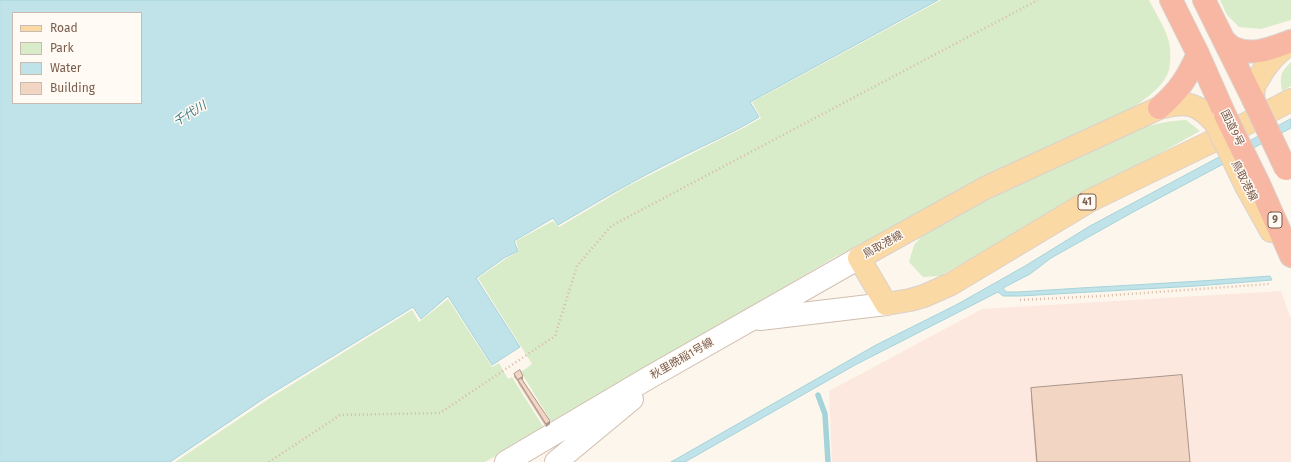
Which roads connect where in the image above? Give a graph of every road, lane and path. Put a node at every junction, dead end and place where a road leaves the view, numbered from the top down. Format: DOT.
graph roads {
  1 [pos="1038,0"];
  2 [pos="1171,0"];
  3 [pos="1204,0"];
  4 [pos="1224,40"];
  5 [pos="1291,41"];
  6 [pos="1198,54"];
  7 [pos="1252,99"];
  8 [pos="1291,100"];
  9 [pos="1159,108"];
  10 [pos="1221,119"];
  11 [pos="1288,175"];
  12 [pos="1253,186"];
  13 [pos="1291,256"];
  14 [pos="859,258"];
  15 [pos="1291,266"];
  16 [pos="1269,284"];
  17 [pos="1020,300"];
  18 [pos="886,304"];
  19 [pos="750,320"];
  20 [pos="650,376"];
  21 [pos="269,462"];
  22 [pos="506,462"];
  23 [pos="556,462"];
  1 -- 21 [label="path"];
  2 -- 6 [label="highway, 国道9号 / 9"];
  3 -- 4 [label="highway"];
  4 -- 5 [label="highway"];
  4 -- 7 [label="highway"];
  5 -- 7 [label="main road"];
  6 -- 9 [label="highway"];
  6 -- 10 [label="highway, 国道9号 / 9"];
  7 -- 11 [label="highway, bridge"];
  8 -- 18 [label="main road, 41"];
  9 -- 10 [label="main road, 鳥取港線"];
  9 -- 14 [label="main road, 鳥取港線"];
  10 -- 12 [label="highway, 国道9号 / 9, bridge"];
  12 -- 13 [label="highway, 国道9号 / 9"];
  12 -- 15 [label="main road, 鳥取港線"];
  14 -- 18 [label="main road, 鳥取港線"];
  14 -- 19 [label="street, 秋里晩稲1号線"];
  16 -- 17 [label="path"];
  18 -- 19 [label="street"];
  19 -- 20 [label="street, 秋里晩稲1号線"];
  20 -- 22 [label="street, 秋里晩稲1号線"];
  20 -- 23 [label="street"];
}
